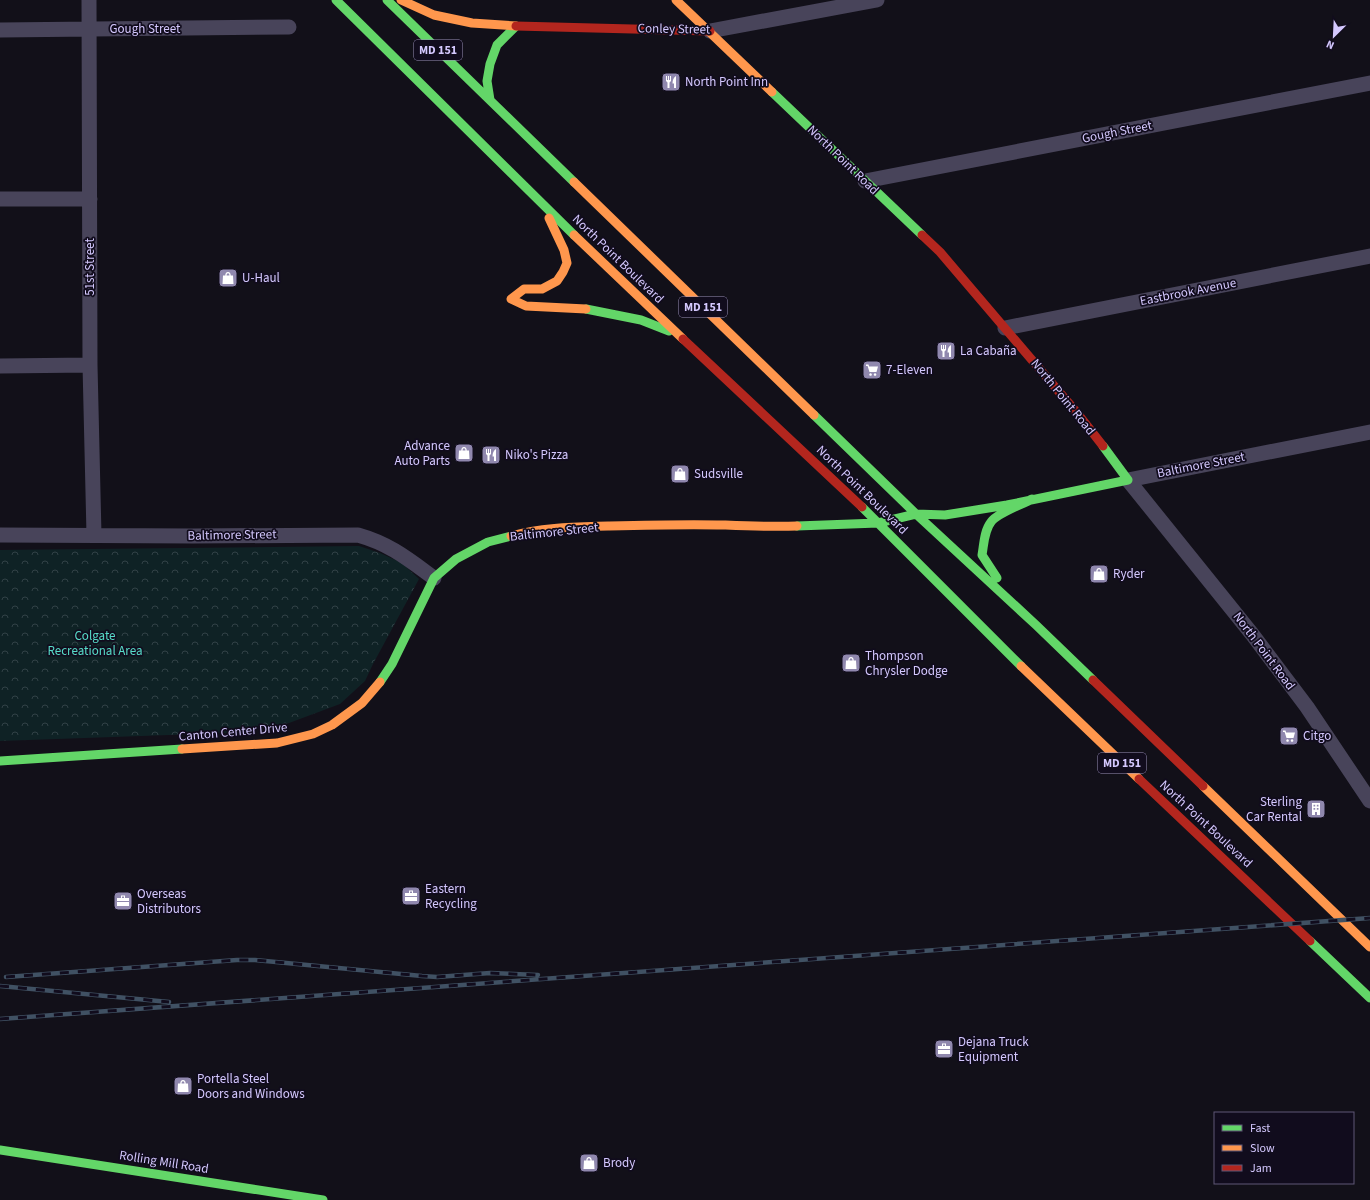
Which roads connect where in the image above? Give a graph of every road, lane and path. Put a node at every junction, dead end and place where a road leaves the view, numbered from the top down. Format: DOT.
graph roads {
  1 [pos="89,0"];
  2 [pos="336,0"];
  3 [pos="387,0"];
  4 [pos="401,0"];
  5 [pos="676,0"];
  6 [pos="877,0"];
  7 [pos="516,26"];
  8 [pos="289,27"];
  9 [pos="90,29"];
  10 [pos="0,30"];
  11 [pos="710,32"];
  12 [pos="1370,83"];
  13 [pos="490,100"];
  14 [pos="865,182"];
  15 [pos="0,199"];
  16 [pos="90,199"];
  17 [pos="543,206"];
  18 [pos="1370,256"];
  19 [pos="1005,328"];
  20 [pos="678,334"];
  21 [pos="90,365"];
  22 [pos="0,366"];
  23 [pos="1370,432"];
  24 [pos="1128,480"];
  25 [pos="1018,495"];
  26 [pos="1032,499"];
  27 [pos="929,505"];
  28 [pos="916,514"];
  29 [pos="878,523"];
  30 [pos="0,535"];
  31 [pos="94,535"];
  32 [pos="434,578"];
  33 [pos="1036,625"];
  34 [pos="0,761"];
  35 [pos="1370,801"];
  36 [pos="1370,946"];
  37 [pos="1370,998"];
  38 [pos="0,1150"];
  39 [pos="323,1200"];
  1 -- 9 [label="street, 51st Street"];
  2 -- 17 [label="main road, North Point Boulevard / MD 151"];
  3 -- 13 [label="main road, North Point Boulevard / MD 151"];
  4 -- 7 [label="main road, Conley Street"];
  5 -- 11 [label="main road, North Point Road"];
  6 -- 11 [label="street, Conley Street"];
  7 -- 11 [label="main road, Conley Street"];
  7 -- 13 [label="main road"];
  8 -- 9 [label="street, Gough Street"];
  9 -- 10 [label="street, Gough Street"];
  9 -- 16 [label="street, 51st Street"];
  11 -- 14 [label="main road, North Point Road"];
  12 -- 14 [label="street, Gough Street"];
  13 -- 28 [label="main road, North Point Boulevard / MD 151"];
  14 -- 19 [label="main road, North Point Road"];
  15 -- 16 [label="street"];
  16 -- 21 [label="street, 51st Street"];
  17 -- 20 [label="main road, North Point Boulevard / MD 151"];
  17 -- 20 [label="main road"];
  18 -- 19 [label="street, Eastbrook Avenue"];
  19 -- 24 [label="main road, North Point Road"];
  20 -- 29 [label="main road, North Point Boulevard / MD 151"];
  21 -- 22 [label="street"];
  21 -- 31 [label="street, 51st Street"];
  23 -- 24 [label="street, Baltimore Street"];
  24 -- 26 [label="main road, Baltimore Street"];
  24 -- 35 [label="street, North Point Road"];
  25 -- 26 [label="main road, Baltimore Street"];
  26 -- 28 [label="main road, Baltimore Street"];
  26 -- 33 [label="main road"];
  27 -- 28 [label="main road, Baltimore Street"];
  28 -- 29 [label="main road, Baltimore Street"];
  28 -- 33 [label="main road, North Point Boulevard / MD 151"];
  29 -- 32 [label="main road, Baltimore Street"];
  29 -- 37 [label="main road, North Point Boulevard / MD 151"];
  30 -- 31 [label="street, Baltimore Street"];
  31 -- 32 [label="street, Baltimore Street"];
  32 -- 34 [label="main road, Canton Center Drive"];
  33 -- 36 [label="main road, North Point Boulevard / MD 151"];
  38 -- 39 [label="main road, Rolling Mill Road"];
}
